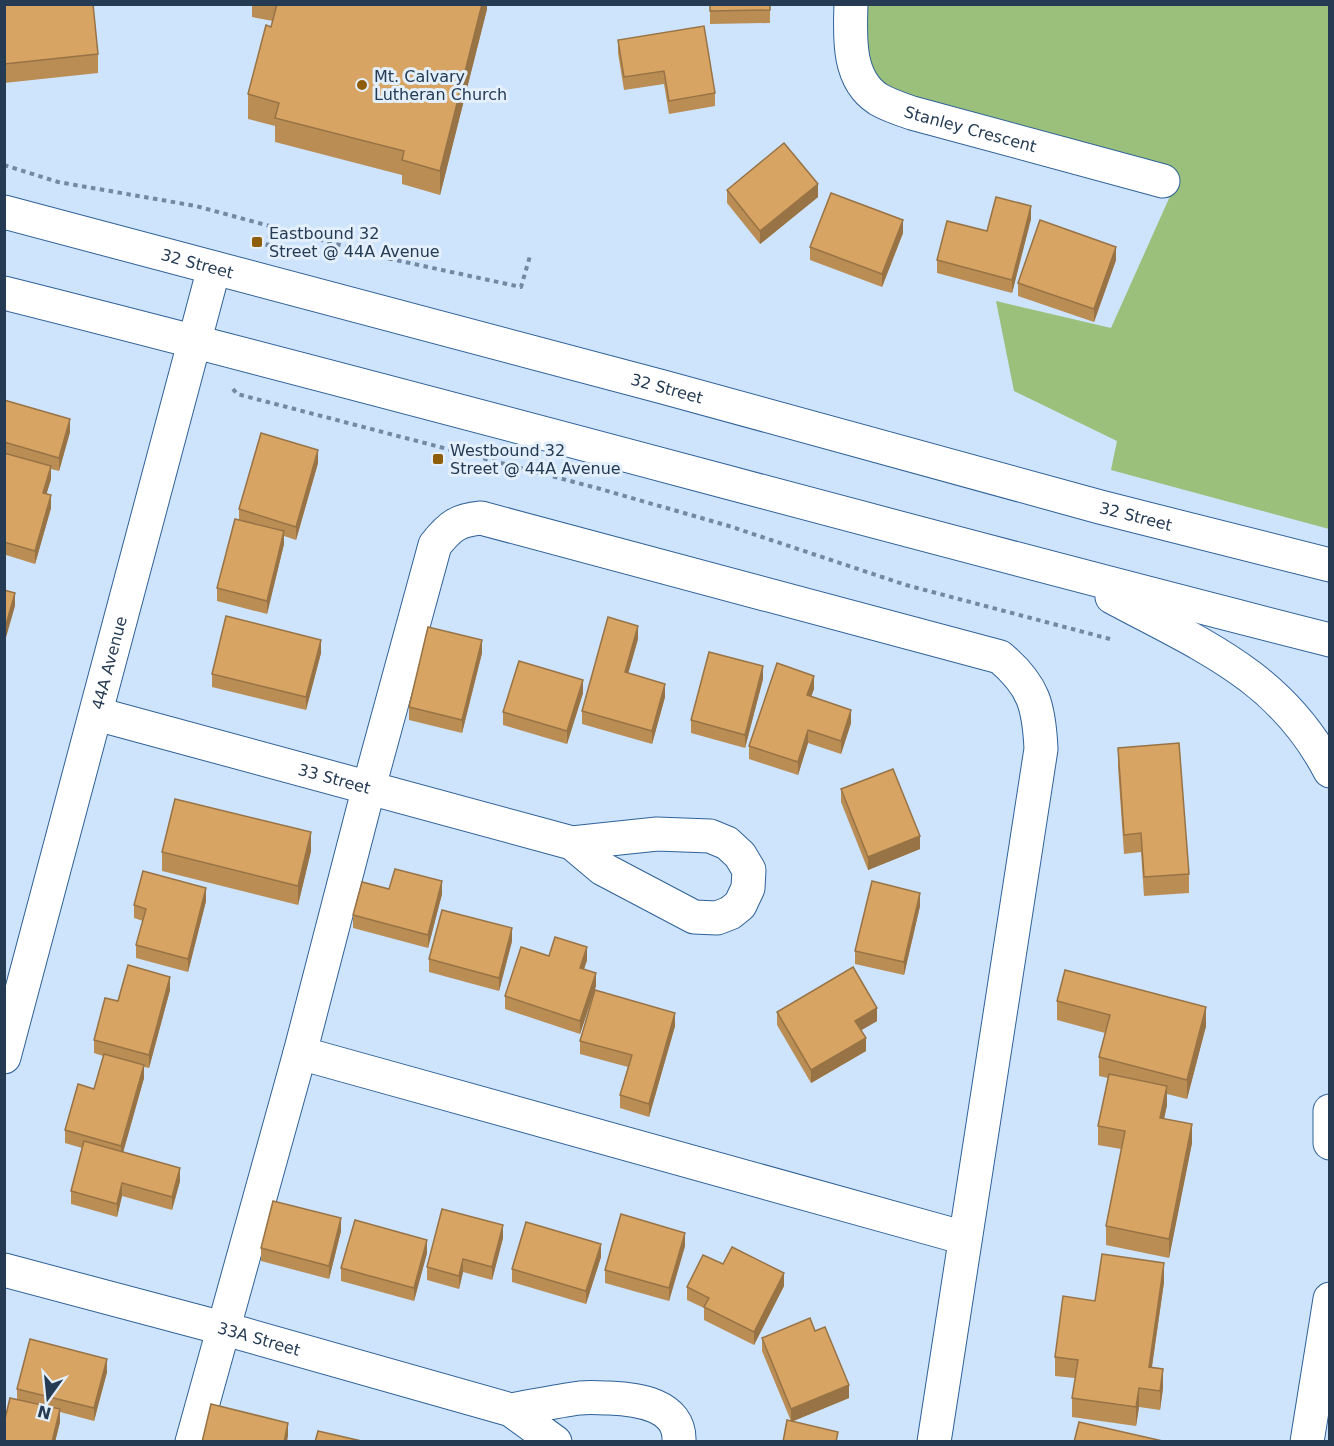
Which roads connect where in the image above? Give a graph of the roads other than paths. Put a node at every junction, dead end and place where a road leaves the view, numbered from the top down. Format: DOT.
graph roads {
  1 [pos="851,4"];
  2 [pos="1162,181"];
  3 [pos="4,212"];
  4 [pos="214,268"];
  5 [pos="4,293"];
  6 [pos="194,341"];
  7 [pos="1329,565"];
  8 [pos="1068,573"];
  9 [pos="1329,640"];
  10 [pos="97,714"];
  11 [pos="1329,771"];
  12 [pos="369,787"];
  13 [pos="572,843"];
  14 [pos="300,1053"];
  15 [pos="4,1057"];
  16 [pos="1329,1111"];
  17 [pos="1329,1143"];
  18 [pos="966,1238"];
  19 [pos="4,1270"];
  20 [pos="1329,1299"];
  21 [pos="222,1328"];
  22 [pos="511,1410"];
  23 [pos="192,1442"];
  24 [pos="555,1442"];
  25 [pos="679,1442"];
  26 [pos="934,1442"];
  27 [pos="1307,1442"];
  1 -- 2 [label="street, Stanley Crescent"];
  3 -- 4 [label="street, 32 Street"];
  4 -- 6 [label="street, 44A Avenue"];
  4 -- 7 [label="street, 32 Street"];
  5 -- 6 [label="street"];
  6 -- 8 [label="street"];
  6 -- 10 [label="street, 44A Avenue"];
  8 -- 9 [label="street"];
  8 -- 11 [label="street"];
  10 -- 12 [label="street, 33 Street"];
  10 -- 15 [label="street, 44A Avenue"];
  12 -- 13 [label="street, 33 Street"];
  12 -- 14 [label="street"];
  12 -- 18 [label="street"];
  13 -- 13 [label="street, 33 Street"];
  14 -- 18 [label="street"];
  14 -- 21 [label="street"];
  16 -- 17 [label="street"];
  18 -- 26 [label="street"];
  19 -- 21 [label="street, 33A Street"];
  20 -- 27 [label="street"];
  21 -- 22 [label="street, 33A Street"];
  21 -- 23 [label="street"];
  22 -- 24 [label="street, 33A Street"];
  22 -- 25 [label="street, 33A Street"];
}
